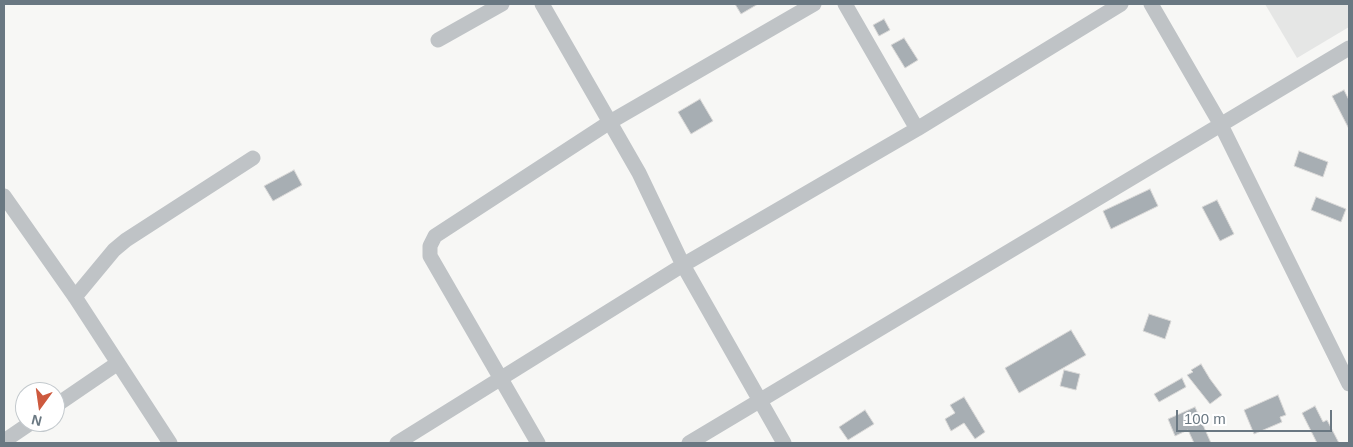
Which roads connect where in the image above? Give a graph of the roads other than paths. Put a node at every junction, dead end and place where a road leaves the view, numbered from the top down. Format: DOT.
graph roads {
  1 [pos="502,4"];
  2 [pos="542,4"];
  3 [pos="814,4"];
  4 [pos="845,4"];
  5 [pos="1121,4"];
  6 [pos="1151,4"];
  7 [pos="438,40"];
  8 [pos="1349,48"];
  9 [pos="610,122"];
  10 [pos="1221,124"];
  11 [pos="917,129"];
  12 [pos="253,158"];
  13 [pos="4,196"];
  14 [pos="683,265"];
  15 [pos="75,297"];
  16 [pos="118,363"];
  17 [pos="500,380"];
  18 [pos="1349,384"];
  19 [pos="65,399"];
  20 [pos="760,400"];
  21 [pos="20,432"];
  22 [pos="10,440"];
  23 [pos="170,443"];
  24 [pos="397,443"];
  25 [pos="538,443"];
  26 [pos="689,443"];
  27 [pos="784,443"];
  1 -- 7 [label="street"];
  2 -- 9 [label="street"];
  3 -- 9 [label="street"];
  4 -- 11 [label="street"];
  5 -- 11 [label="street"];
  6 -- 10 [label="street"];
  8 -- 10 [label="street"];
  9 -- 14 [label="street"];
  9 -- 17 [label="street"];
  10 -- 18 [label="street"];
  10 -- 20 [label="street"];
  11 -- 14 [label="street"];
  12 -- 15 [label="street"];
  13 -- 15 [label="street"];
  14 -- 17 [label="street"];
  14 -- 20 [label="street"];
  15 -- 16 [label="street"];
  16 -- 19 [label="street"];
  16 -- 23 [label="street"];
  17 -- 24 [label="street"];
  17 -- 25 [label="street"];
  20 -- 26 [label="street"];
  20 -- 27 [label="street"];
  21 -- 22 [label="street"];
}
